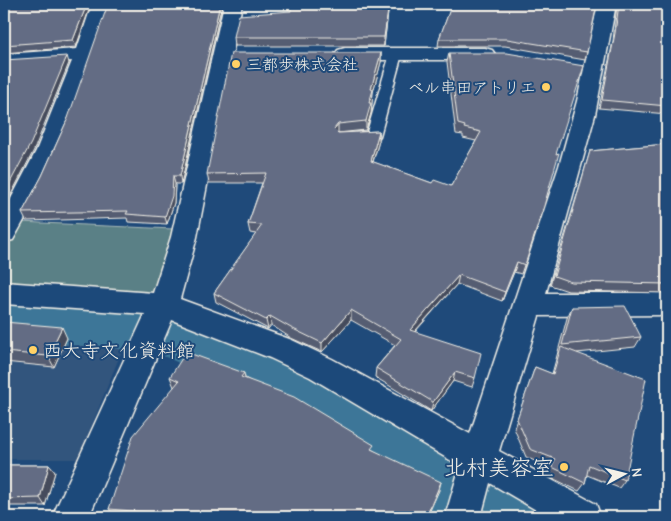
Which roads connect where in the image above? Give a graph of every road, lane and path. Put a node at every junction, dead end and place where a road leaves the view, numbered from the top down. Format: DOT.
graph roads {
  1 [pos="101,4"];
  2 [pos="233,4"];
  3 [pos="607,4"];
  4 [pos="84,54"];
  5 [pos="331,54"];
  6 [pos="396,54"];
  7 [pos="505,54"];
  8 [pos="4,60"];
  9 [pos="343,138"];
  10 [pos="4,233"];
  11 [pos="4,293"];
  12 [pos="667,304"];
  13 [pos="528,305"];
  14 [pos="164,306"];
  15 [pos="478,459"];
  16 [pos="70,517"];
  17 [pos="463,517"];
  18 [pos="583,517"];
  1 -- 4 [label="street"];
  2 -- 14 [label="street"];
  3 -- 13 [label="street"];
  4 -- 8 [label="street"];
  4 -- 10 [label="street"];
  5 -- 6 [label="street"];
  6 -- 7 [label="street"];
  6 -- 9 [label="lane"];
  11 -- 14 [label="street"];
  12 -- 13 [label="street"];
  13 -- 15 [label="street"];
  14 -- 15 [label="street"];
  14 -- 16 [label="street"];
  15 -- 17 [label="street"];
  15 -- 18 [label="street"];
}
